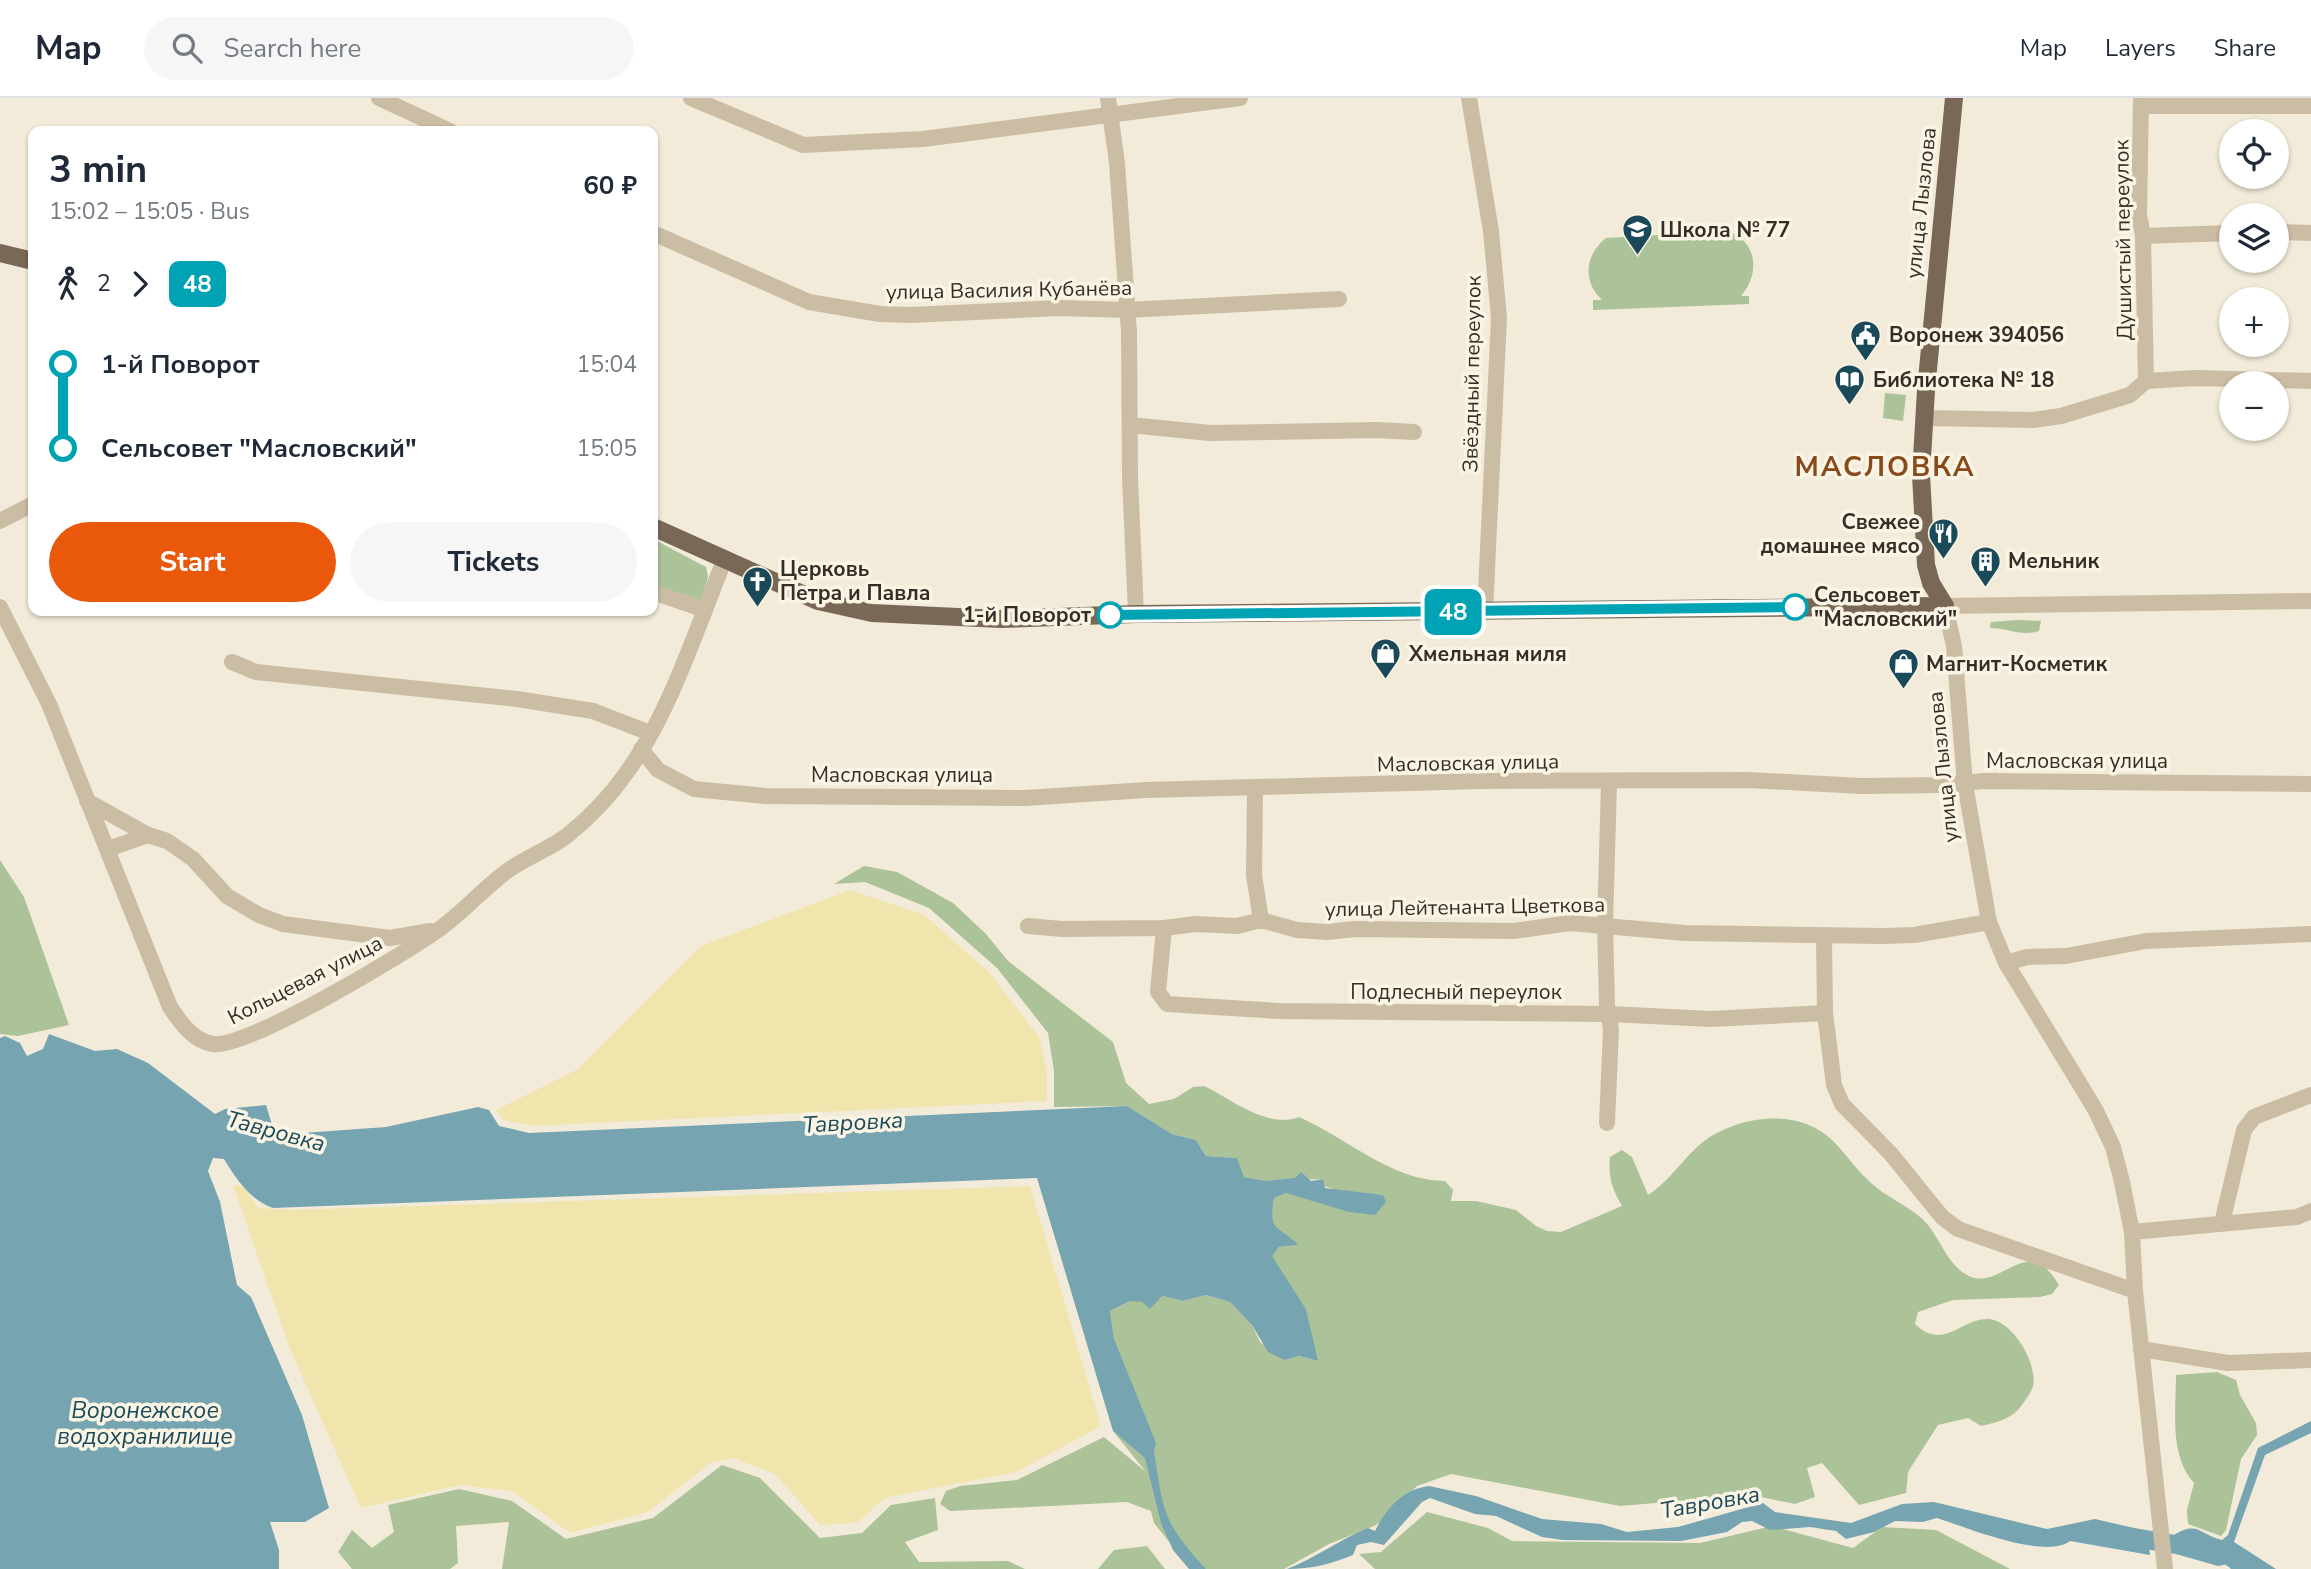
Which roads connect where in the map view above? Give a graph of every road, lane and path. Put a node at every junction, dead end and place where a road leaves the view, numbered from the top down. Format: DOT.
graph roads {
  1 [pos="379,98"];
  2 [pos="691,98"];
  3 [pos="1240,98"];
  4 [pos="1468,98"];
  5 [pos="1954,98"];
  6 [pos="2141,102"];
  7 [pos="1109,106"];
  8 [pos="2311,106"];
  9 [pos="439,126"];
  10 [pos="2289,232"];
  11 [pos="2219,233"];
  12 [pos="2311,233"];
  13 [pos="658,235"];
  14 [pos="2143,236"];
  15 [pos="0,253"];
  16 [pos="28,260"];
  17 [pos="1339,299"];
  18 [pos="1126,310"];
  19 [pos="2146,381"];
  20 [pos="2311,381"];
  21 [pos="1924,418"];
  22 [pos="1130,425"];
  23 [pos="1414,432"];
  24 [pos="28,507"];
  25 [pos="0,522"];
  26 [pos="658,529"];
  27 [pos="724,561"];
  28 [pos="658,594"];
  29 [pos="2311,601"];
  30 [pos="1945,606"];
  31 [pos="0,607"];
  32 [pos="705,610"];
  33 [pos="1485,611"];
  34 [pos="1136,614"];
  35 [pos="232,662"];
  36 [pos="650,733"];
  37 [pos="641,749"];
  38 [pos="1609,783"];
  39 [pos="1965,783"];
  40 [pos="2311,784"];
  41 [pos="1255,789"];
  42 [pos="85,800"];
  43 [pos="148,835"];
  44 [pos="108,849"];
  45 [pos="1261,920"];
  46 [pos="1989,922"];
  47 [pos="1605,924"];
  48 [pos="1028,926"];
  49 [pos="1164,928"];
  50 [pos="439,929"];
  51 [pos="2311,934"];
  52 [pos="1824,936"];
  53 [pos="2006,963"];
  54 [pos="1825,1013"];
  55 [pos="1610,1014"];
  56 [pos="2311,1094"];
  57 [pos="1607,1124"];
  58 [pos="2311,1211"];
  59 [pos="2222,1223"];
  60 [pos="2132,1232"];
  61 [pos="2135,1291"];
  62 [pos="2141,1349"];
  63 [pos="2311,1360"];
  64 [pos="2165,1569"];
  1 -- 9 [label="street"];
  2 -- 7 [label="street"];
  3 -- 7 [label="street"];
  4 -- 33 [label="street, Звёздный переулок"];
  5 -- 21 [label="main road, улица Лызлова"];
  6 -- 8 [label="street"];
  6 -- 14 [label="street, Душистый переулок"];
  7 -- 18 [label="street"];
  10 -- 12 [label="street"];
  11 -- 14 [label="street"];
  13 -- 18 [label="street, улица Василия Кубанёва"];
  14 -- 19 [label="street, Душистый переулок"];
  15 -- 16 [label="main road"];
  17 -- 18 [label="street, улица Василия Кубанёва"];
  18 -- 22 [label="street"];
  19 -- 20 [label="street"];
  19 -- 21 [label="street"];
  21 -- 30 [label="main road, улица Лызлова"];
  22 -- 23 [label="street"];
  22 -- 34 [label="street"];
  24 -- 25 [label="street"];
  26 -- 27 [label="main road"];
  27 -- 32 [label="street, Кольцевая улица"];
  27 -- 34 [label="main road"];
  28 -- 32 [label="street"];
  29 -- 30 [label="street"];
  30 -- 33 [label="main road"];
  30 -- 39 [label="street, улица Лызлова"];
  31 -- 42 [label="street, Кольцевая улица"];
  32 -- 36 [label="street, Кольцевая улица"];
  33 -- 34 [label="main road"];
  35 -- 36 [label="street"];
  36 -- 37 [label="street, Кольцевая улица"];
  37 -- 41 [label="street, Масловская улица"];
  37 -- 50 [label="street, Кольцевая улица"];
  38 -- 39 [label="street, Масловская улица"];
  38 -- 41 [label="street, Масловская улица"];
  38 -- 47 [label="street"];
  39 -- 40 [label="street, Масловская улица"];
  39 -- 46 [label="street, улица Лызлова"];
  41 -- 45 [label="street"];
  42 -- 43 [label="street, Кольцевая улица"];
  42 -- 44 [label="street, Кольцевая улица"];
  43 -- 44 [label="street"];
  43 -- 50 [label="street, Кольцевая улица"];
  44 -- 50 [label="street, Кольцевая улица"];
  45 -- 47 [label="street, улица Лейтенанта Цветкова"];
  45 -- 49 [label="street, улица Лейтенанта Цветкова"];
  46 -- 52 [label="street, улица Лейтенанта Цветкова"];
  46 -- 53 [label="street, улица Лызлова"];
  47 -- 52 [label="street, улица Лейтенанта Цветкова"];
  47 -- 55 [label="street"];
  48 -- 49 [label="street, улица Лейтенанта Цветкова"];
  49 -- 55 [label="street, Подлесный переулок"];
  51 -- 53 [label="street"];
  52 -- 54 [label="street"];
  53 -- 60 [label="street, улица Лызлова"];
  54 -- 55 [label="street, Подлесный переулок"];
  54 -- 61 [label="street"];
  55 -- 57 [label="street"];
  56 -- 59 [label="street"];
  58 -- 59 [label="street"];
  59 -- 60 [label="street"];
  60 -- 61 [label="street, улица Лызлова"];
  61 -- 62 [label="street, улица Лызлова"];
  62 -- 63 [label="street"];
  62 -- 64 [label="street, улица Лызлова"];
}
